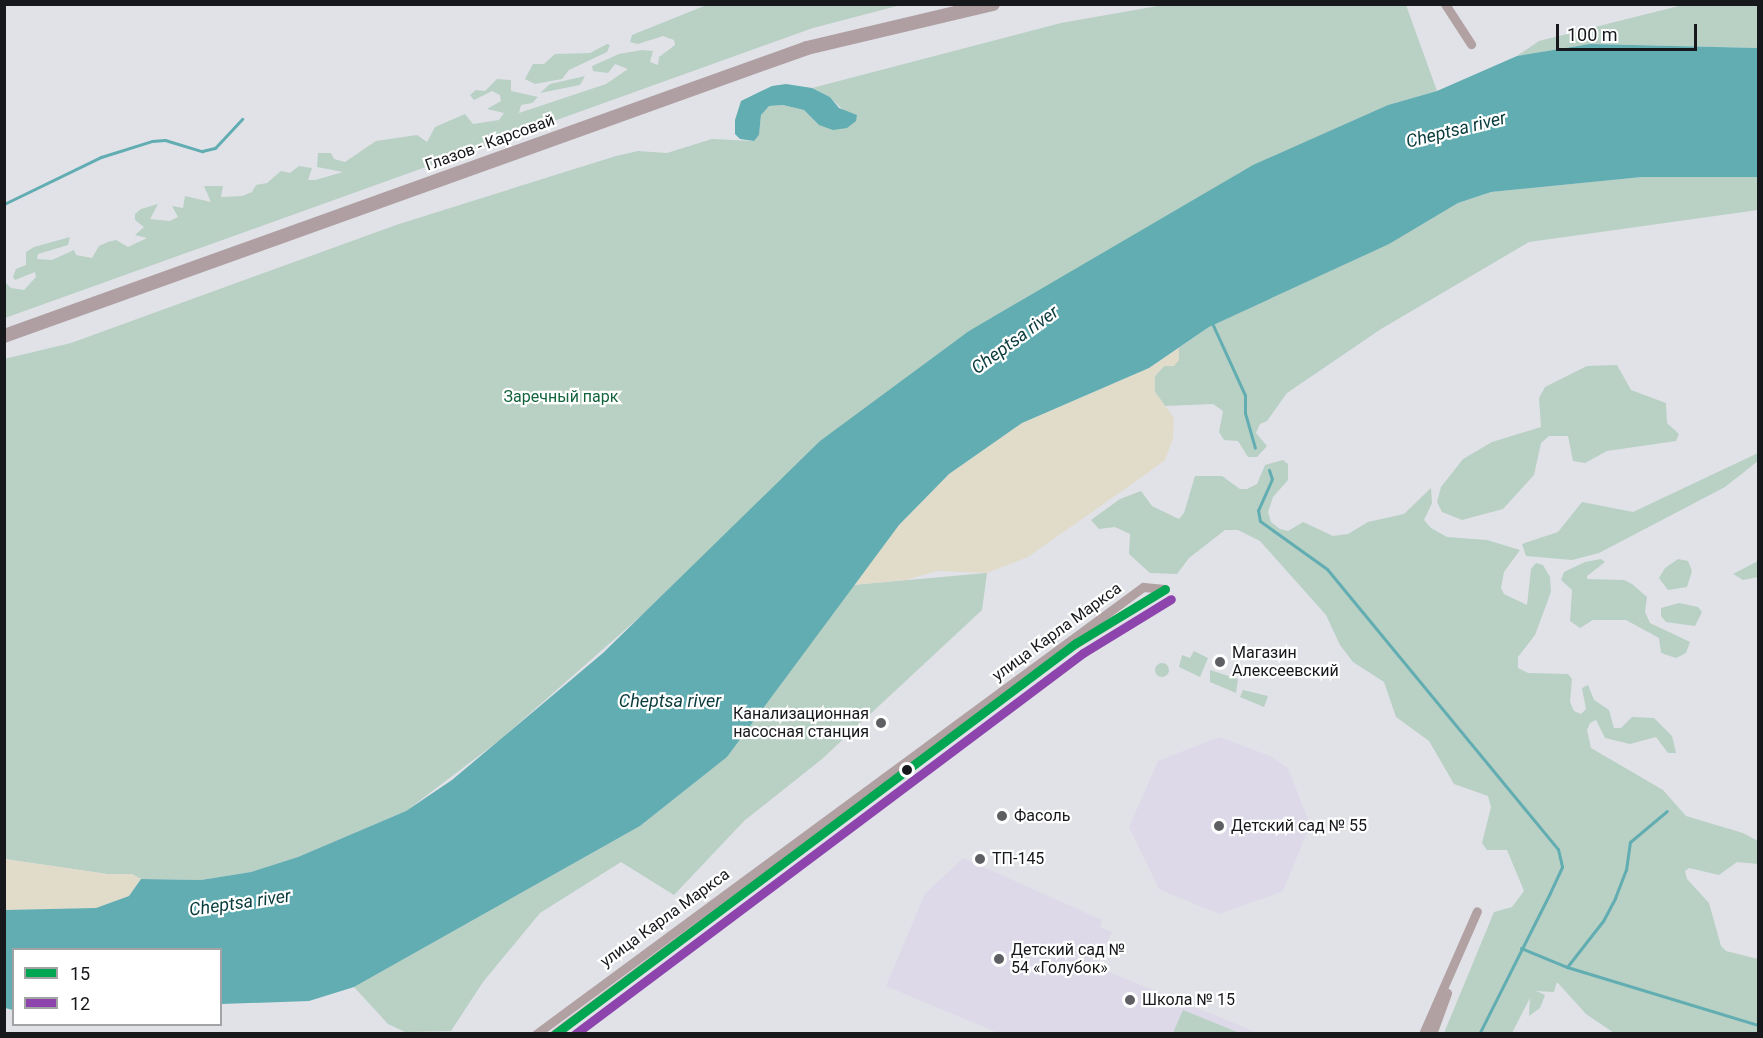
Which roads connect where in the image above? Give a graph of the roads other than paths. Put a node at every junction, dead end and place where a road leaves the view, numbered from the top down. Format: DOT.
graph roads {
  1 [pos="993,4"];
  2 [pos="1445,4"];
  3 [pos="1471,44"];
  4 [pos="4,336"];
  5 [pos="554,1033"];
  6 [pos="536,1034"];
  7 [pos="1423,1034"];
  8 [pos="1432,1034"];
  1 -- 4 [label="main road, Глазов - Карсовай"];
  2 -- 3 [label="street"];
  5 -- 6 [label="street, улица Карла Маркса"];
  7 -- 8 [label="street"];
}
